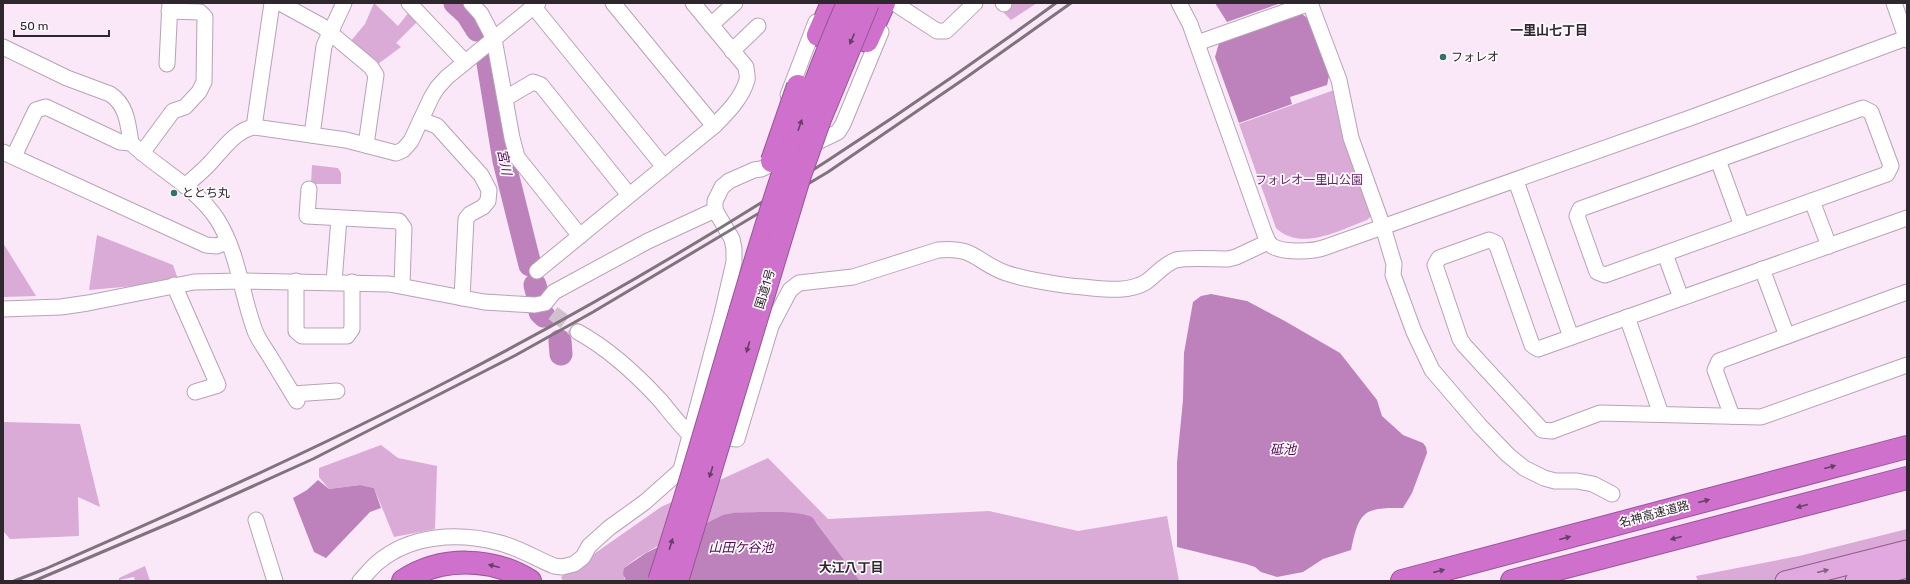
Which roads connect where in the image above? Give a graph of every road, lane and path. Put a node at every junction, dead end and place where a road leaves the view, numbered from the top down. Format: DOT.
graph roads {
  1 [pos="272,3"];
  2 [pos="280,3"];
  3 [pos="344,3"];
  4 [pos="409,3"];
  5 [pos="471,3"];
  6 [pos="612,3"];
  7 [pos="693,3"];
  8 [pos="735,3"];
  9 [pos="823,3"];
  10 [pos="832,3"];
  11 [pos="848,3"];
  12 [pos="868,3"];
  13 [pos="884,3"];
  14 [pos="893,3"];
  15 [pos="975,3"];
  16 [pos="1179,3"];
  17 [pos="1310,3"];
  18 [pos="1894,3"];
  19 [pos="536,5"];
  20 [pos="169,7"];
  21 [pos="711,25"];
  22 [pos="758,26"];
  23 [pos="330,33"];
  24 [pos="494,39"];
  25 [pos="1907,39"];
  26 [pos="1197,43"];
  27 [pos="3,47"];
  28 [pos="732,51"];
  29 [pos="466,62"];
  30 [pos="167,64"];
  31 [pos="506,98"];
  32 [pos="421,120"];
  33 [pos="714,126"];
  34 [pos="254,127"];
  35 [pos="312,135"];
  36 [pos="131,143"];
  37 [pos="366,145"];
  38 [pos="142,153"];
  39 [pos="8,154"];
  40 [pos="1718,160"];
  41 [pos="664,167"];
  42 [pos="754,170"];
  43 [pos="1516,181"];
  44 [pos="185,186"];
  45 [pos="309,189"];
  46 [pos="629,195"];
  47 [pos="1812,201"];
  48 [pos="715,210"];
  49 [pos="339,218"];
  50 [pos="1907,218"];
  51 [pos="1742,226"];
  52 [pos="1383,227"];
  53 [pos="580,236"];
  54 [pos="228,240"];
  55 [pos="1268,242"];
  56 [pos="1829,246"];
  57 [pos="1665,254"];
  58 [pos="1762,269"];
  59 [pos="537,271"];
  60 [pos="242,280"];
  61 [pos="296,281"];
  62 [pos="334,282"];
  63 [pos="352,282"];
  64 [pos="174,285"];
  65 [pos="402,285"];
  66 [pos="1907,292"];
  67 [pos="462,298"];
  68 [pos="1681,298"];
  69 [pos="3,309"];
  70 [pos="722,314"];
  71 [pos="1627,317"];
  72 [pos="764,319"];
  73 [pos="578,332"];
  74 [pos="1787,336"];
  75 [pos="1571,337"];
  76 [pos="731,339"];
  77 [pos="1907,365"];
  78 [pos="337,391"];
  79 [pos="195,392"];
  80 [pos="1661,414"];
  81 [pos="1732,416"];
  82 [pos="690,435"];
  83 [pos="1907,447"];
  84 [pos="1907,478"];
  85 [pos="1612,494"];
  86 [pos="256,520"];
  87 [pos="1907,550"];
  88 [pos="1907,568"];
  89 [pos="273,581"];
  90 [pos="360,581"];
  91 [pos="403,581"];
  92 [pos="530,581"];
  93 [pos="659,581"];
  94 [pos="677,581"];
  95 [pos="1402,581"];
  96 [pos="1512,581"];
  97 [pos="1786,581"];
  98 [pos="1854,581"];
  1 -- 34 [label="street"];
  2 -- 23 [label="street"];
  3 -- 23 [label="street"];
  4 -- 29 [label="street"];
  5 -- 24 [label="street"];
  6 -- 33 [label="street"];
  7 -- 21 [label="street"];
  8 -- 21 [label="street"];
  9 -- 42 [label="street"];
  10 -- 76 [label="highway, bridge"];
  76 -- 11 [label="highway, 国道1号, one-way, bridge"];
  12 -- 72 [label="highway, 国道1号, one-way, bridge"];
  13 -- 72 [label="highway, bridge"];
  14 -- 15 [label="street"];
  14 -- 42 [label="street"];
  16 -- 26 [label="street"];
  17 -- 26 [label="street"];
  17 -- 52 [label="street"];
  18 -- 25 [label="street"];
  19 -- 24 [label="street"];
  19 -- 41 [label="street"];
  20 -- 30 [label="street"];
  20 -- 38 [label="street"];
  21 -- 28 [label="street"];
  22 -- 28 [label="street"];
  23 -- 35 [label="street"];
  23 -- 37 [label="street"];
  24 -- 29 [label="street"];
  24 -- 31 [label="street"];
  25 -- 43 [label="street"];
  26 -- 55 [label="street"];
  27 -- 36 [label="street"];
  28 -- 33 [label="street"];
  29 -- 32 [label="street"];
  31 -- 46 [label="street"];
  31 -- 53 [label="street"];
  32 -- 37 [label="street"];
  32 -- 67 [label="street"];
  33 -- 41 [label="street"];
  34 -- 35 [label="street"];
  34 -- 44 [label="street"];
  35 -- 37 [label="street"];
  36 -- 38 [label="street"];
  36 -- 39 [label="street"];
  38 -- 44 [label="street"];
  39 -- 54 [label="street"];
  40 -- 47 [label="street"];
  40 -- 51 [label="street"];
  40 -- 57 [label="street"];
  41 -- 46 [label="street"];
  42 -- 48 [label="street"];
  43 -- 52 [label="street"];
  43 -- 75 [label="street"];
  44 -- 54 [label="street"];
  45 -- 49 [label="street"];
  46 -- 53 [label="street"];
  47 -- 51 [label="street"];
  47 -- 56 [label="street"];
  48 -- 67 [label="street"];
  48 -- 70 [label="street"];
  49 -- 62 [label="street"];
  49 -- 65 [label="street"];
  50 -- 56 [label="street"];
  51 -- 57 [label="street"];
  52 -- 55 [label="street"];
  52 -- 85 [label="street"];
  53 -- 59 [label="street"];
  54 -- 60 [label="street"];
  55 -- 72 [label="street"];
  56 -- 58 [label="street"];
  57 -- 68 [label="street"];
  58 -- 68 [label="street"];
  58 -- 74 [label="street"];
  60 -- 61 [label="street"];
  60 -- 64 [label="street"];
  60 -- 78 [label="street"];
  61 -- 62 [label="street"];
  61 -- 63 [label="street"];
  62 -- 63 [label="street"];
  63 -- 65 [label="street"];
  64 -- 69 [label="street"];
  64 -- 79 [label="street"];
  65 -- 67 [label="street"];
  66 -- 74 [label="street"];
  68 -- 71 [label="street"];
  70 -- 72 [label="street"];
  70 -- 82 [label="street"];
  71 -- 75 [label="street"];
  71 -- 80 [label="street"];
  72 -- 82 [label="street"];
  72 -- 94 [label="highway, 国道1号, one-way, bridge"];
  73 -- 82 [label="street"];
  74 -- 81 [label="street"];
  75 -- 80 [label="street"];
  93 -- 76 [label="highway, 国道1号, one-way, bridge"];
  77 -- 81 [label="street"];
  80 -- 81 [label="street"];
  82 -- 90 [label="street"];
  95 -- 83 [label="highway, 名神高速道路, one-way"];
  84 -- 96 [label="highway, one-way"];
  86 -- 89 [label="street"];
  97 -- 87 [label="main road, one-way"];
  88 -- 98 [label="main road"];
  92 -- 91 [label="highway, one-way"];
}
